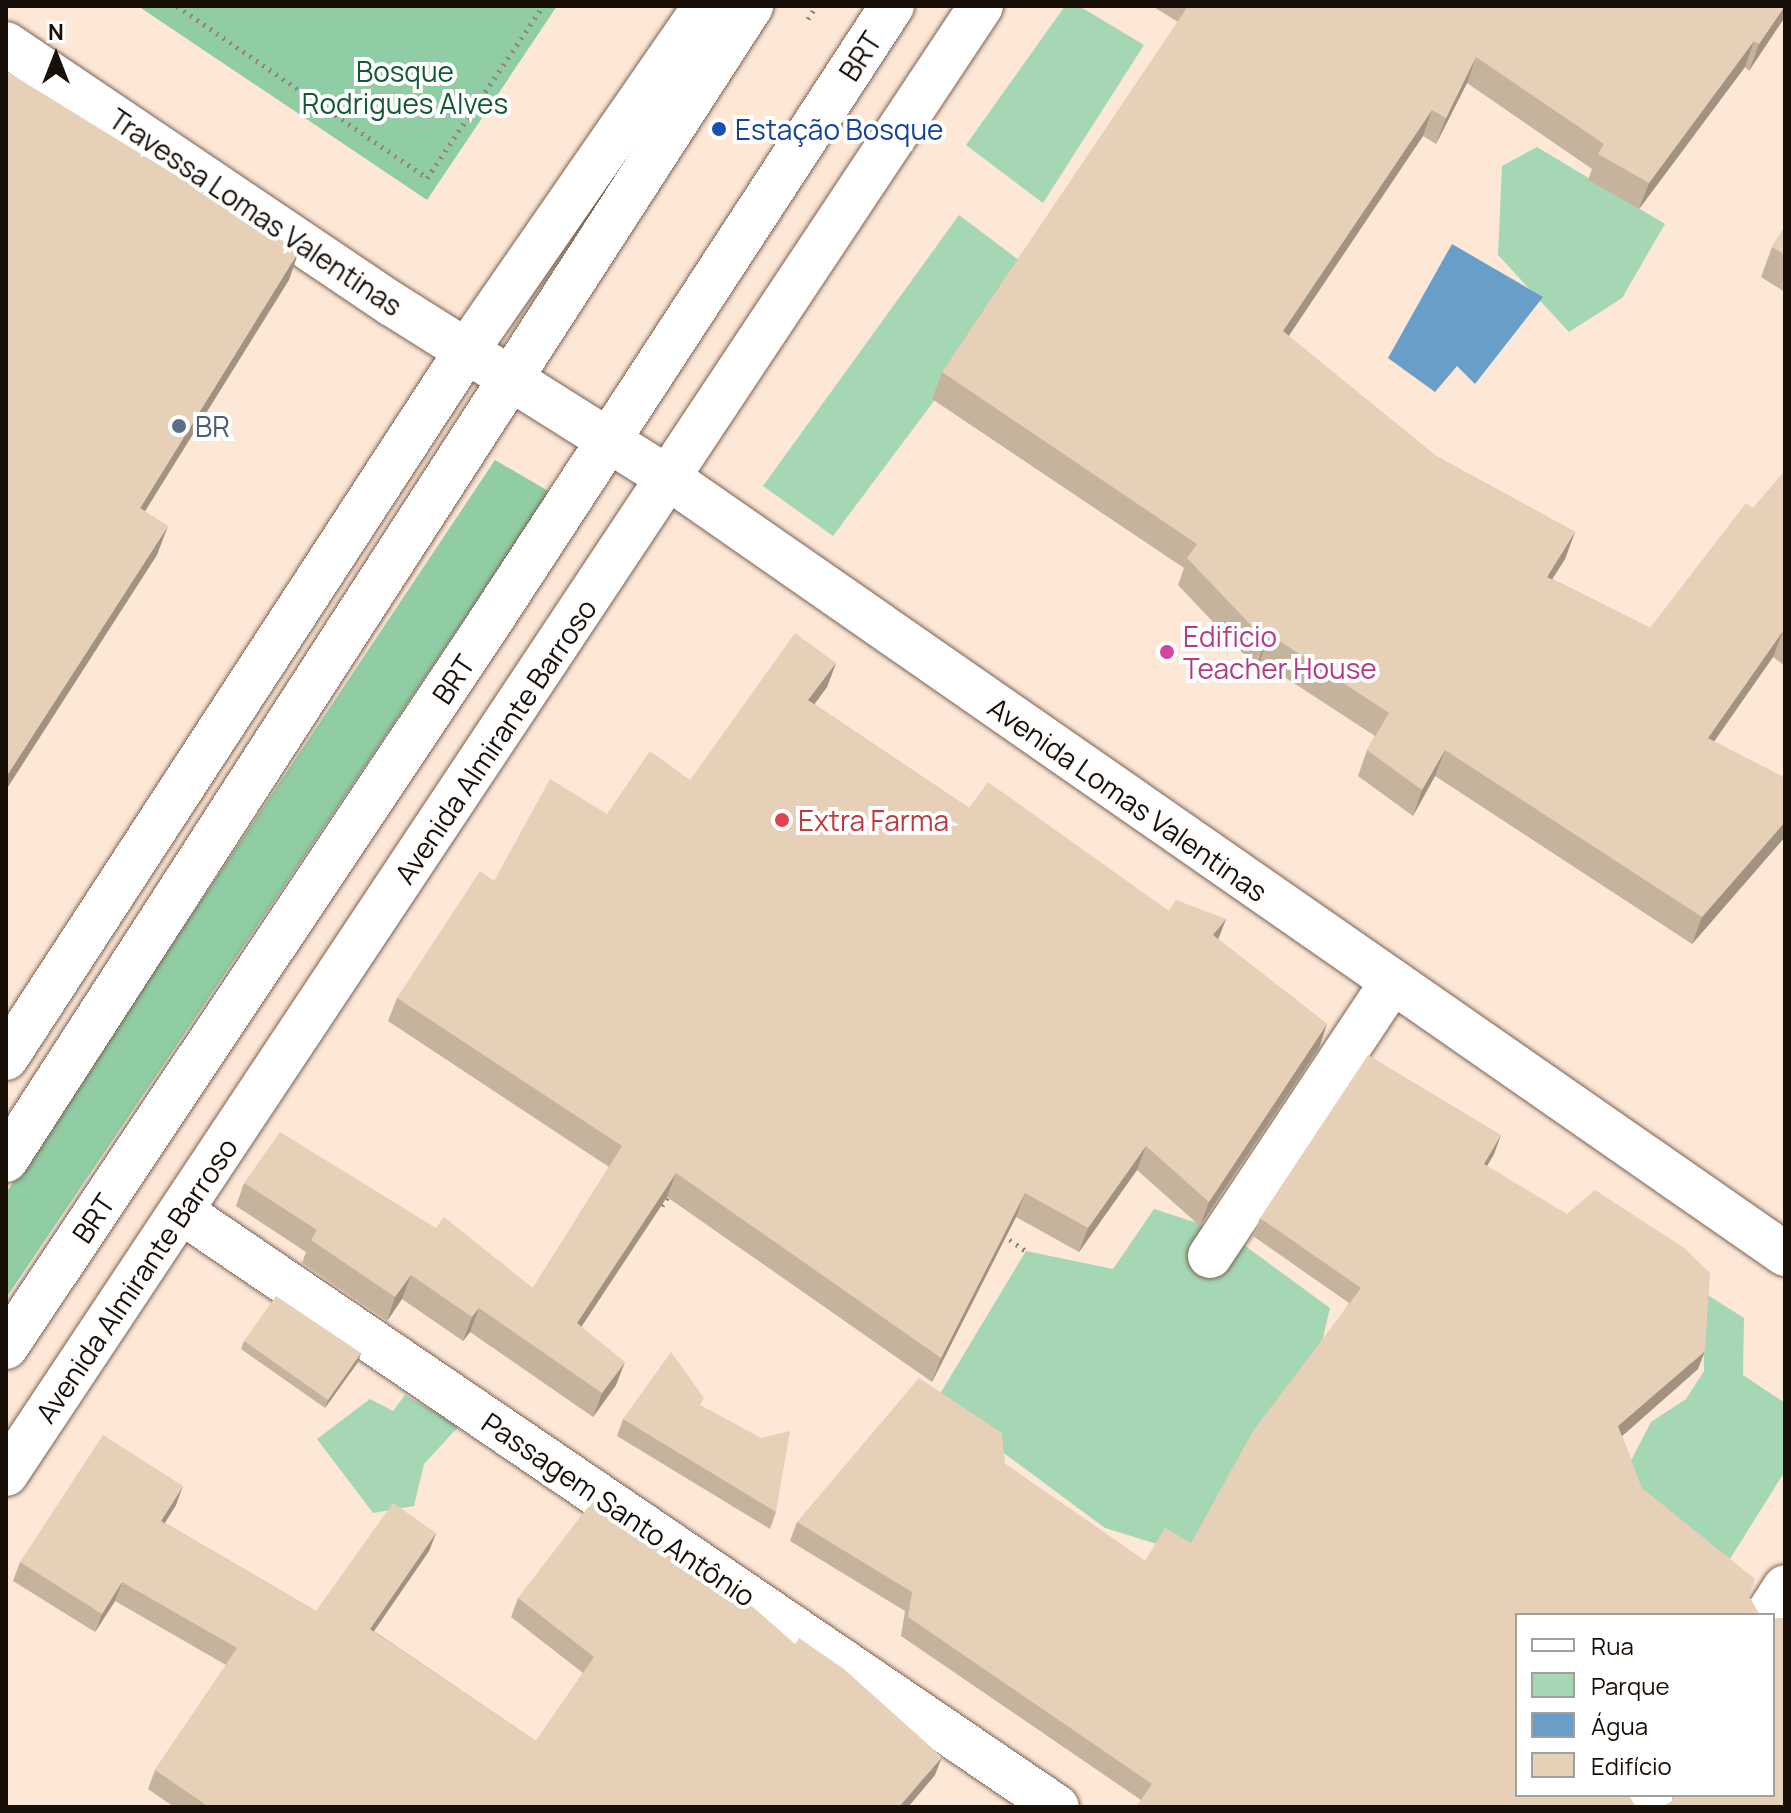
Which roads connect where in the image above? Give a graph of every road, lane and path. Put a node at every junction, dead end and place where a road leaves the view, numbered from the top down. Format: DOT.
graph roads {
  1 [pos="177,6"];
  2 [pos="543,6"];
  3 [pos="705,6"];
  4 [pos="751,6"];
  5 [pos="892,6"];
  6 [pos="981,6"];
  7 [pos="6,44"];
  8 [pos="467,350"];
  9 [pos="515,378"];
  10 [pos="609,439"];
  11 [pos="670,479"];
  12 [pos="1393,981"];
  13 [pos="6,1058"];
  14 [pos="6,1160"];
  15 [pos="678,1180"];
  16 [pos="662,1206"];
  17 [pos="182,1212"];
  18 [pos="1001,1233"];
  19 [pos="1026,1251"];
  20 [pos="1785,1254"];
  21 [pos="1210,1256"];
  22 [pos="6,1347"];
  23 [pos="6,1474"];
  24 [pos="1785,1587"];
  25 [pos="1768,1613"];
  26 [pos="1057,1807"];
  1 -- 2 [label="path"];
  3 -- 8 [label="main road"];
  4 -- 9 [label="main road"];
  5 -- 10 [label="main road, BRT"];
  6 -- 11 [label="main road, Avenida Almirante Barroso"];
  7 -- 8 [label="main road, Travessa Lomas Valentinas"];
  8 -- 9 [label="main road, Avenida Lomas Valentinas"];
  8 -- 13 [label="main road"];
  9 -- 10 [label="main road, Avenida Lomas Valentinas"];
  9 -- 14 [label="main road"];
  10 -- 11 [label="main road, Avenida Lomas Valentinas"];
  10 -- 22 [label="main road, BRT"];
  11 -- 12 [label="main road, Avenida Lomas Valentinas"];
  11 -- 17 [label="main road, Avenida Almirante Barroso"];
  12 -- 20 [label="main road, Avenida Lomas Valentinas"];
  12 -- 21 [label="main road"];
  15 -- 16 [label="path"];
  17 -- 23 [label="main road, Avenida Almirante Barroso"];
  17 -- 26 [label="main road, Passagem Santo Antônio"];
  18 -- 19 [label="path"];
  24 -- 25 [label="main road"];
}
